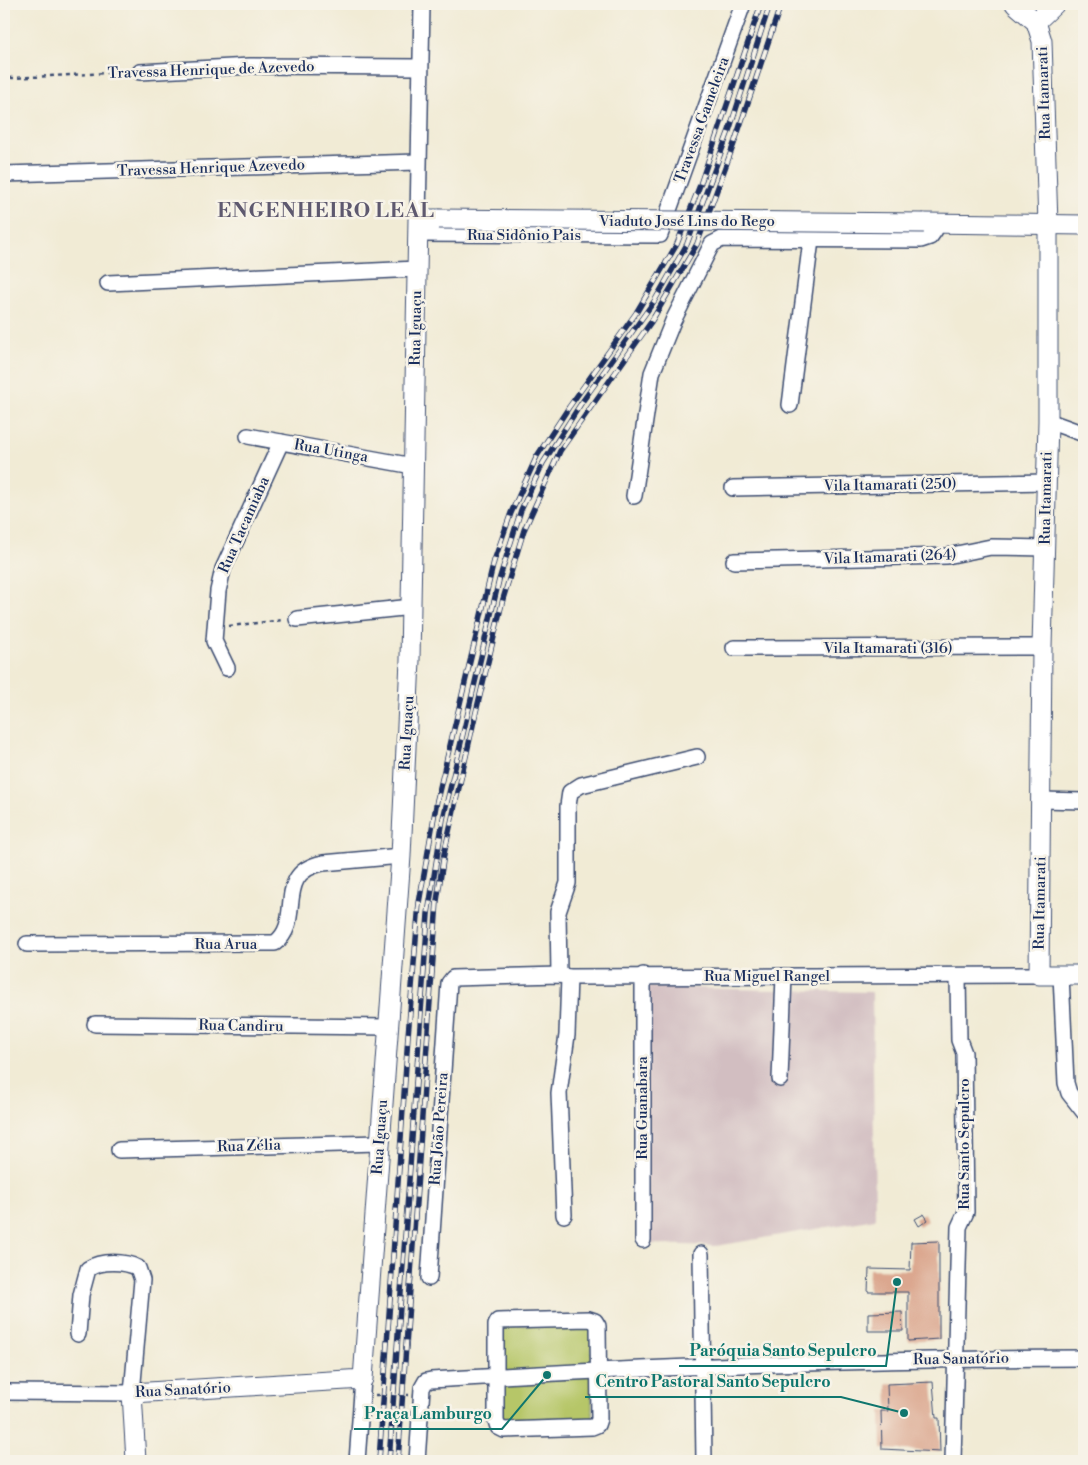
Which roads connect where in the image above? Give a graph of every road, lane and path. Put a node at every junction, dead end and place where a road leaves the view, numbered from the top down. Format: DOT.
graph roads {
  1 [pos="422,4"];
  2 [pos="743,4"];
  3 [pos="1015,4"];
  4 [pos="1055,4"];
  5 [pos="1036,22"];
  6 [pos="420,67"];
  7 [pos="4,72"];
  8 [pos="140,72"];
  9 [pos="418,162"];
  10 [pos="4,174"];
  11 [pos="929,223"];
  12 [pos="1048,224"];
  13 [pos="1084,225"];
  14 [pos="418,226"];
  15 [pos="660,236"];
  16 [pos="811,240"];
  17 [pos="417,268"];
  18 [pos="108,283"];
  19 [pos="790,405"];
  20 [pos="1048,421"];
  21 [pos="1084,434"];
  22 [pos="248,436"];
  23 [pos="281,442"];
  24 [pos="414,466"];
  25 [pos="1046,482"];
  26 [pos="733,488"];
  27 [pos="634,496"];
  28 [pos="1044,548"];
  29 [pos="734,561"];
  30 [pos="412,607"];
  31 [pos="298,619"];
  32 [pos="214,628"];
  33 [pos="1042,647"];
  34 [pos="734,648"];
  35 [pos="227,668"];
  36 [pos="698,757"];
  37 [pos="1041,800"];
  38 [pos="1084,801"];
  39 [pos="401,856"];
  40 [pos="27,944"];
  41 [pos="1039,975"];
  42 [pos="1061,975"];
  43 [pos="564,976"];
  44 [pos="643,976"];
  45 [pos="784,976"];
  46 [pos="1084,976"];
  47 [pos="958,977"];
  48 [pos="451,980"];
  49 [pos="95,1024"];
  50 [pos="388,1027"];
  51 [pos="780,1079"];
  52 [pos="1084,1112"];
  53 [pos="379,1142"];
  54 [pos="119,1150"];
  55 [pos="564,1215"];
  56 [pos="643,1240"];
  57 [pos="701,1254"];
  58 [pos="429,1278"];
  59 [pos="78,1334"];
  60 [pos="955,1358"];
  61 [pos="1084,1358"];
  62 [pos="703,1367"];
  63 [pos="599,1371"];
  64 [pos="496,1376"];
  65 [pos="362,1387"];
  66 [pos="4,1392"];
  67 [pos="421,1392"];
  68 [pos="132,1393"];
  69 [pos="136,1461"];
  70 [pos="357,1461"];
  71 [pos="418,1461"];
  72 [pos="704,1461"];
  73 [pos="953,1461"];
  1 -- 6 [label="street, Rua Iguaçu"];
  2 -- 15 [label="street, Travessa Gameleira"];
  3 -- 5 [label="main road"];
  4 -- 5 [label="main road"];
  5 -- 12 [label="main road, Rua Itamarati"];
  6 -- 8 [label="street, Travessa Henrique de Azevedo"];
  6 -- 9 [label="street, Rua Iguaçu"];
  7 -- 8 [label="path, Travessa Henrique de Azevedo"];
  9 -- 10 [label="street, Travessa Henrique Azevedo"];
  9 -- 14 [label="street, Rua Iguaçu"];
  11 -- 12 [label="main road, Viaduto José Lins do Rego"];
  11 -- 14 [label="main road, Viaduto José Lins do Rego, bridge"];
  11 -- 16 [label="street"];
  12 -- 13 [label="main road"];
  12 -- 20 [label="main road, Rua Itamarati"];
  14 -- 15 [label="street, Rua Sidônio Pais"];
  14 -- 17 [label="main road, Rua Iguaçu"];
  16 -- 19 [label="street"];
  16 -- 27 [label="street"];
  17 -- 18 [label="street"];
  17 -- 24 [label="main road, Rua Iguaçu"];
  20 -- 21 [label="street"];
  20 -- 25 [label="main road, Rua Itamarati"];
  22 -- 23 [label="street, Rua Utinga"];
  23 -- 24 [label="street, Rua Utinga"];
  23 -- 32 [label="street, Rua Tacamiaba"];
  24 -- 30 [label="main road, Rua Iguaçu"];
  25 -- 26 [label="street, Vila Itamarati (250)"];
  25 -- 28 [label="main road, Rua Itamarati"];
  28 -- 29 [label="street, Vila Itamarati (264)"];
  28 -- 33 [label="main road, Rua Itamarati"];
  30 -- 31 [label="street"];
  30 -- 39 [label="main road, Rua Iguaçu"];
  31 -- 32 [label="path"];
  32 -- 35 [label="street, Rua Tacamiaba"];
  33 -- 34 [label="street, Vila Itamarati (316)"];
  33 -- 37 [label="main road, Rua Itamarati"];
  36 -- 43 [label="street"];
  37 -- 38 [label="street"];
  37 -- 41 [label="main road, Rua Itamarati"];
  39 -- 40 [label="street, Rua Arua"];
  39 -- 50 [label="main road, Rua Iguaçu"];
  41 -- 42 [label="main road, Rua Miguel Rangel"];
  41 -- 47 [label="street, Rua Miguel Rangel"];
  42 -- 46 [label="main road, Rua Miguel Rangel"];
  42 -- 52 [label="street"];
  43 -- 44 [label="street, Rua Miguel Rangel"];
  43 -- 48 [label="street, Rua Miguel Rangel"];
  43 -- 55 [label="street"];
  44 -- 45 [label="street, Rua Miguel Rangel"];
  44 -- 56 [label="street, Rua Guanabara"];
  45 -- 47 [label="street, Rua Miguel Rangel"];
  45 -- 51 [label="street"];
  47 -- 60 [label="street, Rua Santo Sepulcro"];
  48 -- 58 [label="street, Rua João Pereira"];
  49 -- 50 [label="street, Rua Candiru"];
  50 -- 53 [label="main road, Rua Iguaçu"];
  53 -- 54 [label="street, Rua Zélia"];
  53 -- 65 [label="main road, Rua Iguaçu"];
  57 -- 62 [label="street"];
  59 -- 68 [label="street"];
  60 -- 61 [label="street, Rua Sanatório"];
  60 -- 62 [label="street, Rua Sanatório"];
  60 -- 73 [label="street, Rua Santo Sepulcro"];
  62 -- 63 [label="street, Rua Sanatório"];
  62 -- 72 [label="street"];
  63 -- 64 [label="street, Rua Sanatório"];
  63 -- 64 [label="street"];
  63 -- 64 [label="street"];
  64 -- 67 [label="street, Rua Sanatório"];
  65 -- 67 [label="path"];
  65 -- 68 [label="main road, Rua Sanatório"];
  65 -- 70 [label="street, Rua Iguaçu"];
  66 -- 68 [label="street, Rua Sanatório"];
  67 -- 71 [label="street"];
  68 -- 69 [label="main road"];
}
